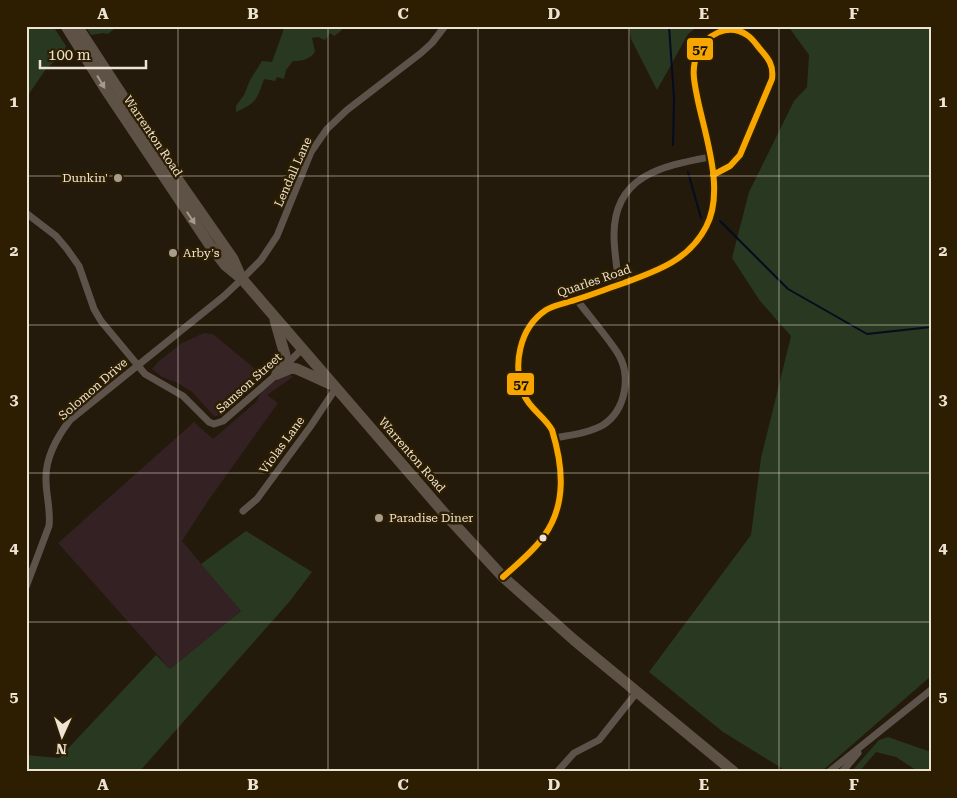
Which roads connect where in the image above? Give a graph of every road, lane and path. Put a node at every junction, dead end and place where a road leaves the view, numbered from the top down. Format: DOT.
graph roads {
  1 [pos="66,26"];
  2 [pos="78,26"];
  3 [pos="445,26"];
  4 [pos="710,156"];
  5 [pos="713,175"];
  6 [pos="26,213"];
  7 [pos="242,279"];
  8 [pos="620,284"];
  9 [pos="577,300"];
  10 [pos="274,316"];
  11 [pos="302,349"];
  12 [pos="137,365"];
  13 [pos="277,374"];
  14 [pos="335,387"];
  15 [pos="554,438"];
  16 [pos="242,511"];
  17 [pos="504,577"];
  18 [pos="26,587"];
  19 [pos="931,690"];
  20 [pos="637,692"];
  21 [pos="873,738"];
  22 [pos="557,772"];
  23 [pos="734,772"];
  24 [pos="829,772"];
  25 [pos="842,772"];
  1 -- 7 [label="main road, Warrenton Road, one-way"];
  2 -- 7 [label="main road, Warrenton Road"];
  3 -- 7 [label="street, Lendall Lane"];
  4 -- 5 [label="street, Quarles Road"];
  4 -- 5 [label="street, Quarles Road"];
  4 -- 8 [label="street"];
  5 -- 8 [label="street, Quarles Road"];
  6 -- 12 [label="street, Samson Street"];
  7 -- 10 [label="main road, Warrenton Road"];
  7 -- 12 [label="street, Solomon Drive"];
  8 -- 9 [label="street, Quarles Road"];
  9 -- 15 [label="street, Quarles Road"];
  9 -- 15 [label="street"];
  10 -- 11 [label="main road, Warrenton Road"];
  10 -- 13 [label="main road"];
  11 -- 13 [label="street, Samson Street"];
  11 -- 14 [label="main road, Warrenton Road"];
  12 -- 13 [label="street, Samson Street"];
  12 -- 18 [label="street, Solomon Drive"];
  13 -- 14 [label="main road"];
  14 -- 16 [label="street, Violas Lane"];
  14 -- 17 [label="main road, Warrenton Road"];
  15 -- 17 [label="street, Quarles Road"];
  17 -- 20 [label="main road, Warrenton Road"];
  19 -- 21 [label="street"];
  20 -- 22 [label="street"];
  20 -- 23 [label="main road, Warrenton Road"];
  21 -- 24 [label="street"];
  21 -- 25 [label="street"];
}
